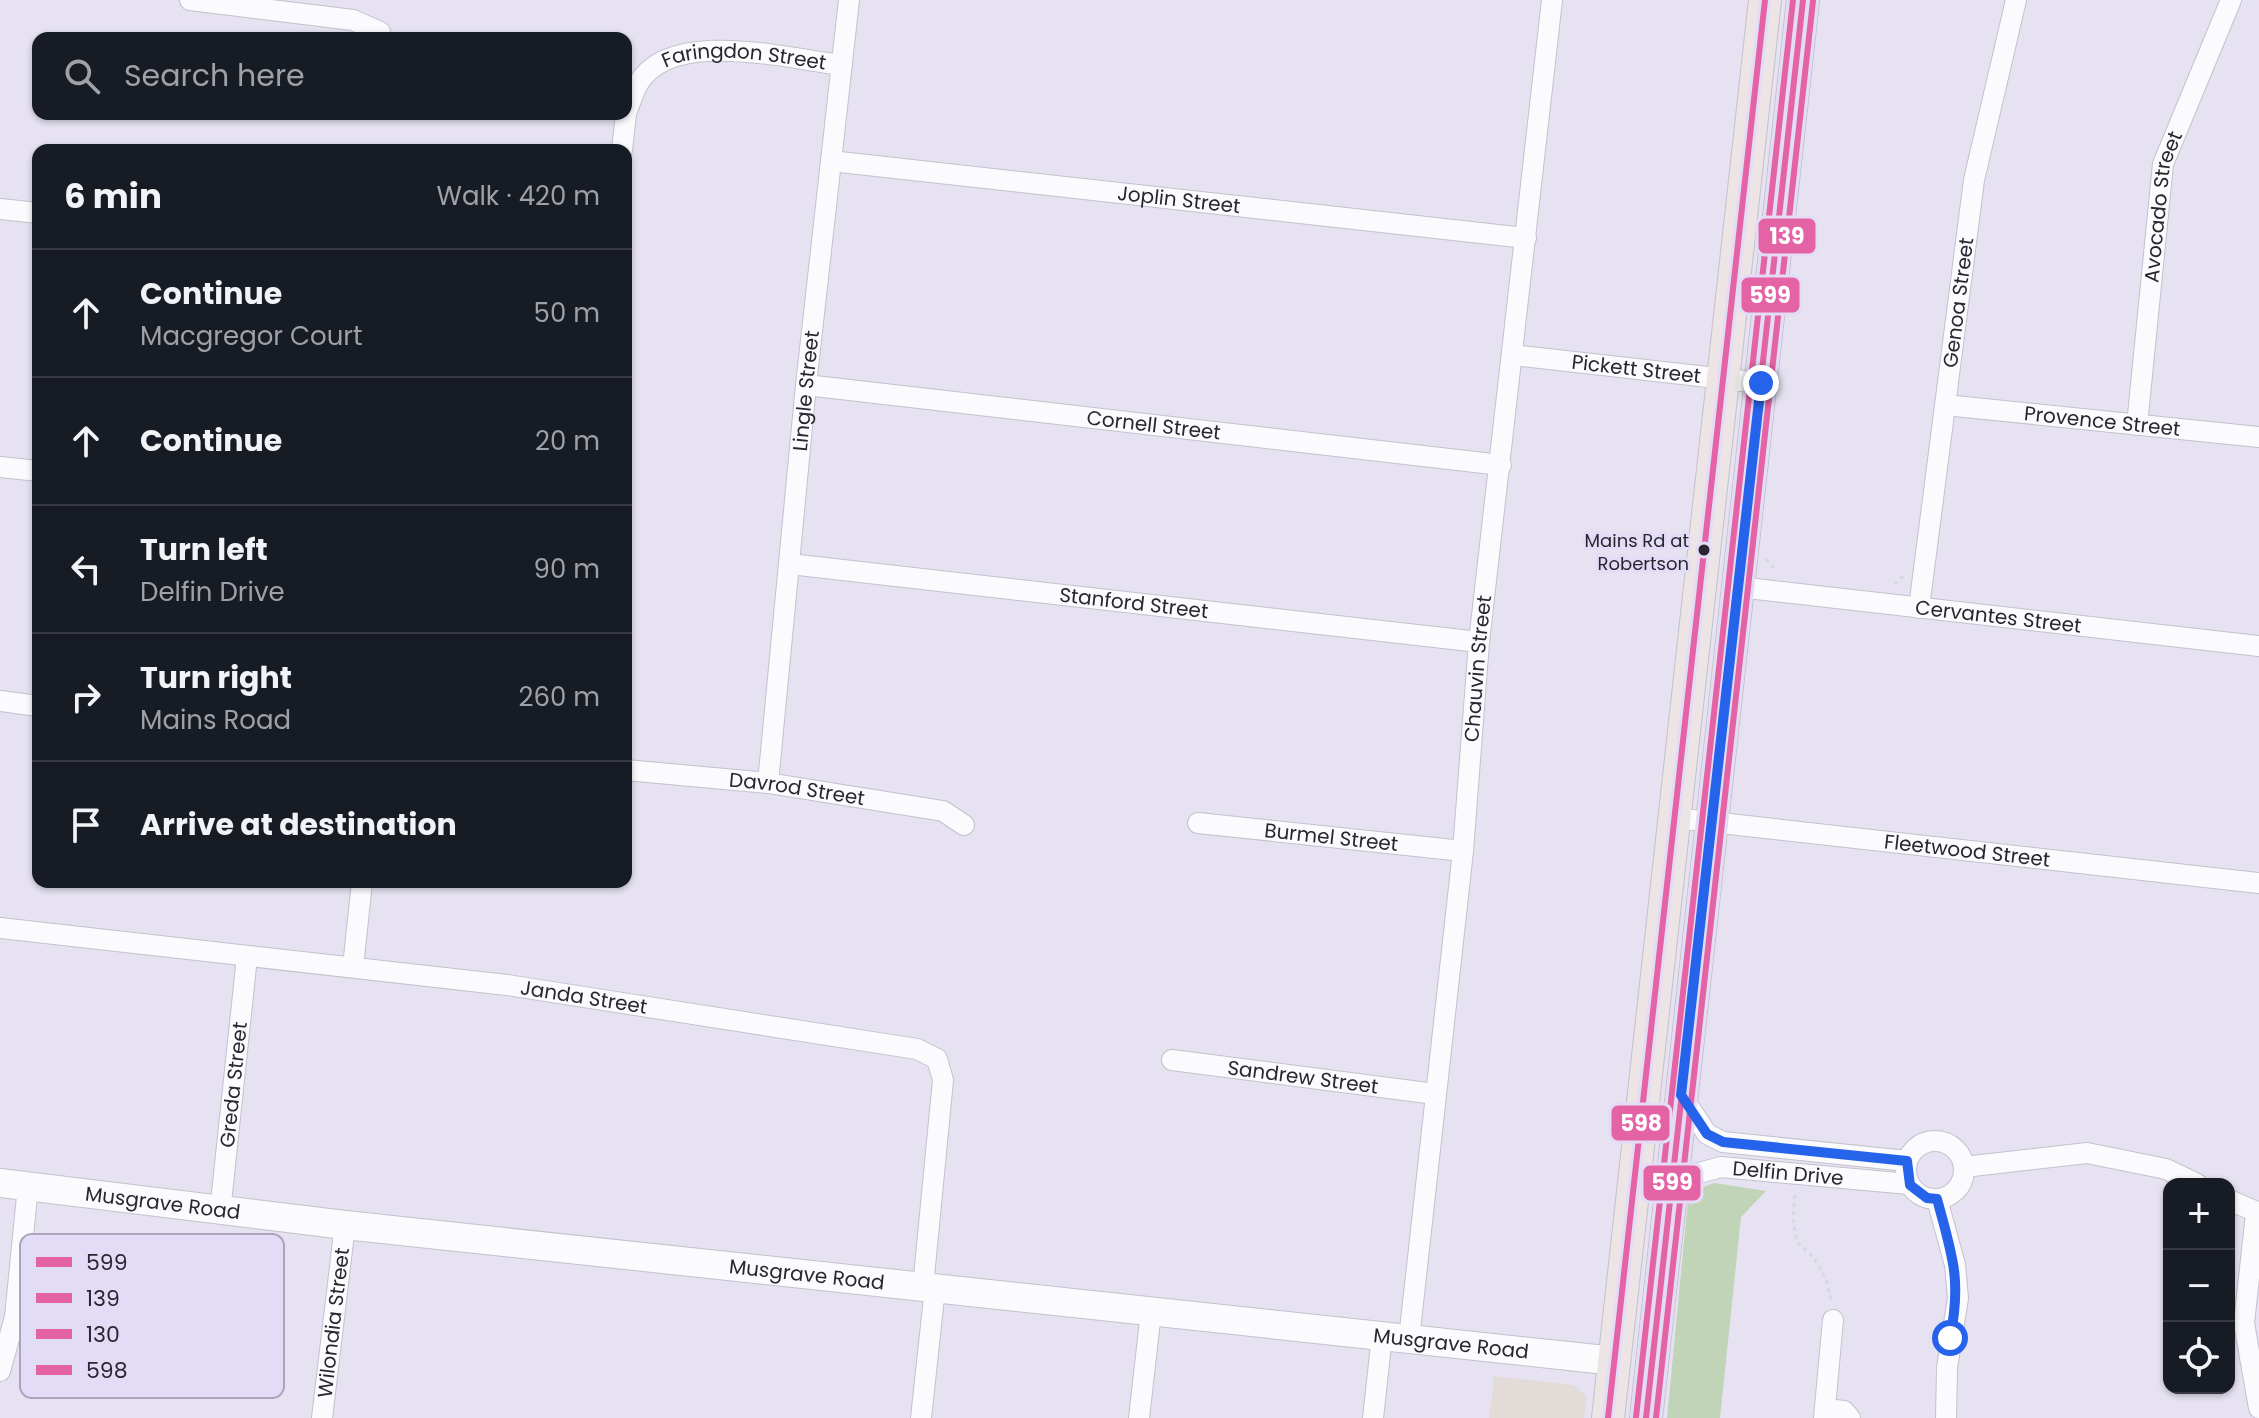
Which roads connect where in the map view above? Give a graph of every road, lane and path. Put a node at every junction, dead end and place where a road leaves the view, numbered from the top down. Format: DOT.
graph roads {
  1 [pos="190,0"];
  2 [pos="849,0"];
  3 [pos="1552,0"];
  4 [pos="1765,0"];
  5 [pos="1803,0"];
  6 [pos="2016,0"];
  7 [pos="2231,0"];
  8 [pos="380,32"];
  9 [pos="842,65"];
  10 [pos="632,98"];
  11 [pos="625,120"];
  12 [pos="623,144"];
  13 [pos="831,161"];
  14 [pos="0,209"];
  15 [pos="32,212"];
  16 [pos="1526,238"];
  17 [pos="1513,355"];
  18 [pos="1723,379"];
  19 [pos="1761,383"];
  20 [pos="806,385"];
  21 [pos="1945,405"];
  22 [pos="2137,425"];
  23 [pos="2259,437"];
  24 [pos="1501,465"];
  25 [pos="0,467"];
  26 [pos="32,470"];
  27 [pos="790,564"];
  28 [pos="1738,587"];
  29 [pos="1919,608"];
  30 [pos="1479,642"];
  31 [pos="2259,646"];
  32 [pos="0,701"];
  33 [pos="32,705"];
  34 [pos="632,771"];
  35 [pos="768,783"];
  36 [pos="1675,818"];
  37 [pos="1712,822"];
  38 [pos="1198,823"];
  39 [pos="964,825"];
  40 [pos="1463,851"];
  41 [pos="2259,883"];
  42 [pos="361,888"];
  43 [pos="0,928"];
  44 [pos="247,957"];
  45 [pos="353,967"];
  46 [pos="1172,1060"];
  47 [pos="1435,1094"];
  48 [pos="1681,1095"];
  49 [pos="1907,1161"];
  50 [pos="1964,1167"];
  51 [pos="2185,1178"];
  52 [pos="14,1184"];
  53 [pos="1909,1184"];
  54 [pos="1671,1188"];
  55 [pos="1795,1195"];
  56 [pos="1937,1199"];
  57 [pos="2235,1203"];
  58 [pos="220,1212"];
  59 [pos="2258,1213"];
  60 [pos="345,1225"];
  61 [pos="929,1287"];
  62 [pos="1151,1312"];
  63 [pos="1833,1320"];
  64 [pos="1396,1338"];
  65 [pos="1615,1361"];
  66 [pos="0,1371"];
  67 [pos="2259,1408"];
  68 [pos="1824,1413"];
  69 [pos="322,1418"];
  70 [pos="921,1418"];
  71 [pos="1139,1418"];
  72 [pos="1373,1418"];
  73 [pos="1608,1418"];
  74 [pos="1646,1418"];
  75 [pos="1850,1418"];
  76 [pos="1946,1418"];
  1 -- 8 [label="street"];
  2 -- 9 [label="street, Lingle Street"];
  3 -- 16 [label="street, Chauvin Street"];
  4 -- 18 [label="main road"];
  5 -- 19 [label="main road"];
  6 -- 21 [label="street, Genoa Street"];
  7 -- 22 [label="street, Avocado Street"];
  9 -- 10 [label="street, Faringdon Street"];
  9 -- 13 [label="street, Lingle Street"];
  11 -- 12 [label="street, Faringdon Street"];
  13 -- 16 [label="street, Joplin Street"];
  13 -- 20 [label="street, Lingle Street"];
  14 -- 15 [label="street"];
  16 -- 17 [label="street, Chauvin Street"];
  17 -- 18 [label="street, Pickett Street"];
  17 -- 24 [label="street, Chauvin Street"];
  18 -- 19 [label="street, Pickett Street"];
  18 -- 36 [label="main road"];
  19 -- 28 [label="main road"];
  20 -- 24 [label="street, Cornell Street"];
  20 -- 27 [label="street, Lingle Street"];
  21 -- 22 [label="street, Provence Street"];
  21 -- 29 [label="street, Genoa Street"];
  22 -- 23 [label="street, Provence Street"];
  24 -- 30 [label="street, Chauvin Street"];
  25 -- 26 [label="street"];
  27 -- 30 [label="street, Stanford Street"];
  27 -- 35 [label="street, Lingle Street"];
  28 -- 29 [label="street, Cervantes Street"];
  28 -- 37 [label="main road"];
  29 -- 31 [label="street, Cervantes Street"];
  30 -- 40 [label="street, Chauvin Street"];
  32 -- 33 [label="street"];
  34 -- 35 [label="street, Davrod Street"];
  35 -- 39 [label="street, Davrod Street"];
  36 -- 37 [label="street, Fleetwood Street"];
  36 -- 65 [label="main road"];
  37 -- 41 [label="street, Fleetwood Street"];
  37 -- 48 [label="main road"];
  38 -- 40 [label="street, Burmel Street"];
  40 -- 47 [label="street, Chauvin Street"];
  42 -- 45 [label="street"];
  43 -- 44 [label="street, Janda Street"];
  44 -- 45 [label="street, Janda Street"];
  44 -- 58 [label="street, Greda Street"];
  45 -- 61 [label="street, Janda Street"];
  46 -- 47 [label="street, Sandrew Street"];
  47 -- 64 [label="street, Chauvin Street"];
  48 -- 49 [label="street, Delfin Drive"];
  48 -- 54 [label="main road"];
  49 -- 50 [label="street"];
  49 -- 53 [label="street"];
  50 -- 51 [label="street"];
  50 -- 56 [label="street"];
  52 -- 58 [label="street, Musgrave Road"];
  52 -- 66 [label="street"];
  53 -- 54 [label="street, Delfin Drive"];
  53 -- 56 [label="street"];
  54 -- 74 [label="main road"];
  55 -- 63 [label="path"];
  56 -- 76 [label="street"];
  57 -- 59 [label="street"];
  58 -- 60 [label="street, Musgrave Road"];
  59 -- 67 [label="street"];
  60 -- 61 [label="street, Musgrave Road"];
  60 -- 69 [label="street, Wilondia Street"];
  61 -- 62 [label="street, Musgrave Road"];
  61 -- 70 [label="street, Janda Street"];
  62 -- 64 [label="street, Musgrave Road"];
  62 -- 71 [label="street"];
  63 -- 68 [label="street"];
  64 -- 65 [label="street, Musgrave Road"];
  64 -- 72 [label="street, Chauvin Street"];
  65 -- 73 [label="main road"];
  68 -- 75 [label="street"];
}
